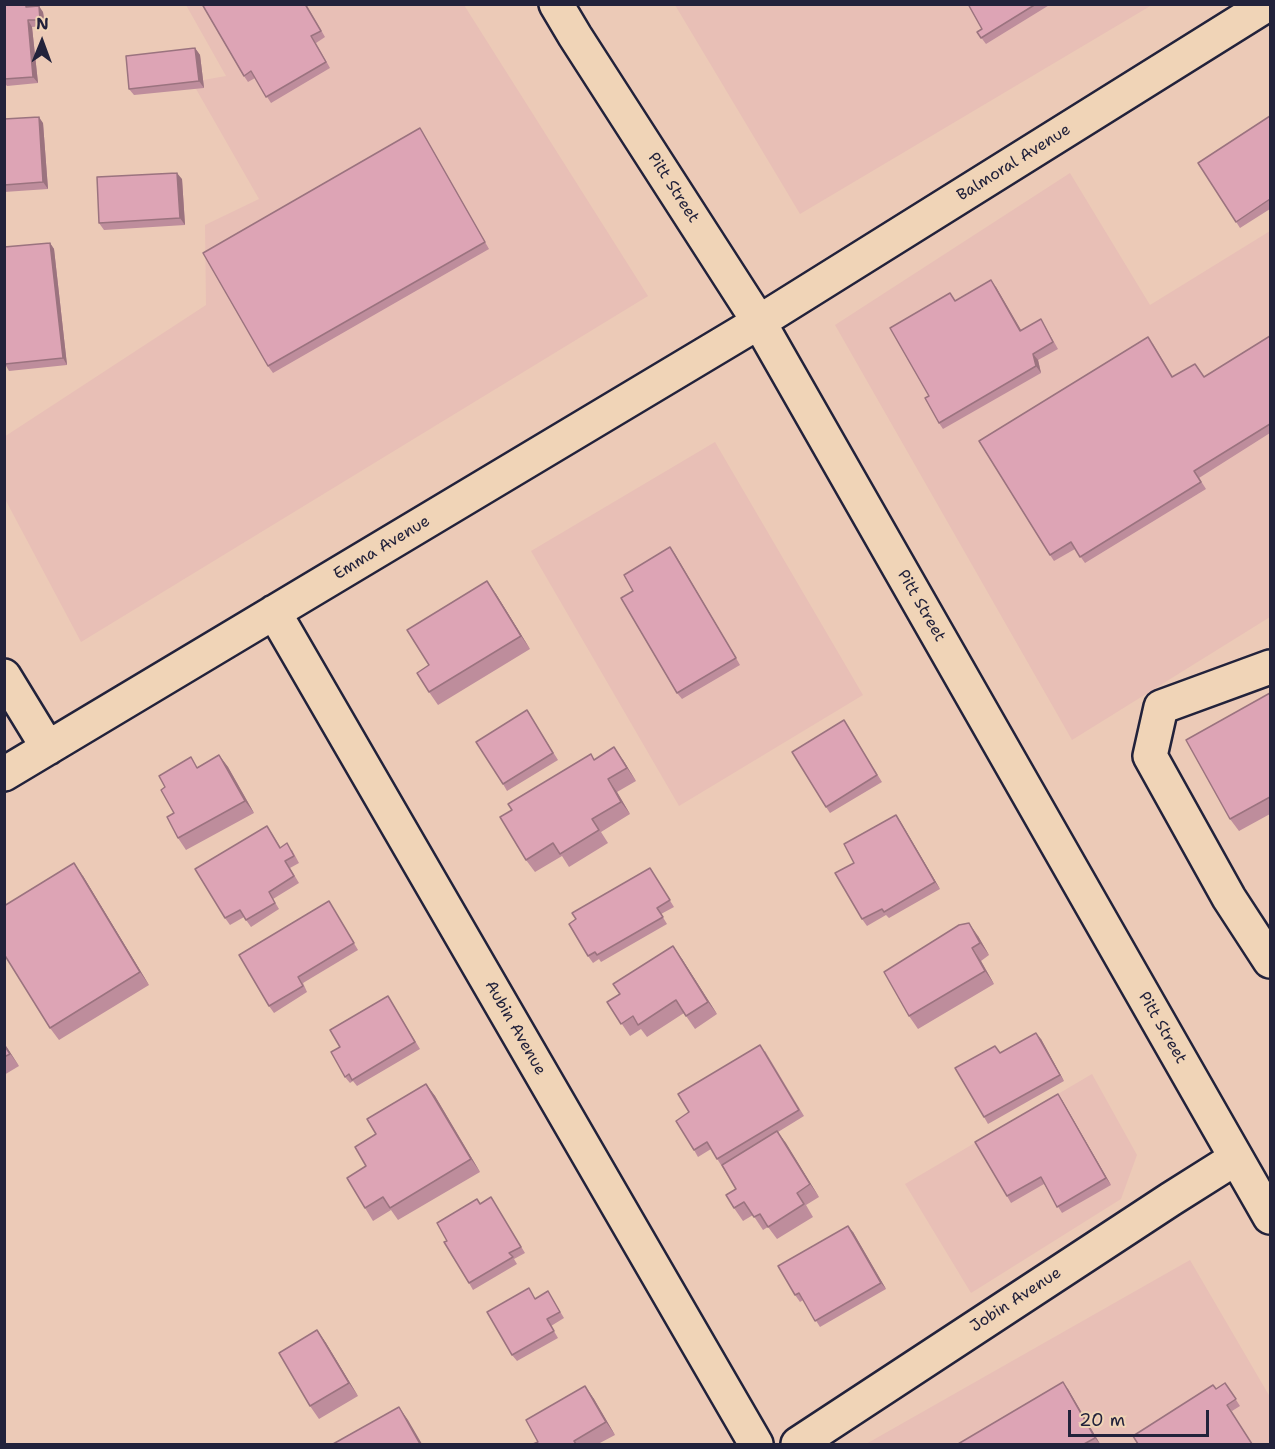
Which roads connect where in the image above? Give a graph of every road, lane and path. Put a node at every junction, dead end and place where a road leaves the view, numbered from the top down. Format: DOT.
graph roads {
  1 [pos="556,4"];
  2 [pos="1268,4"];
  3 [pos="759,322"];
  4 [pos="274,612"];
  5 [pos="1270,667"];
  6 [pos="4,676"];
  7 [pos="48,748"];
  8 [pos="4,774"];
  9 [pos="1270,961"];
  10 [pos="1236,1158"];
  11 [pos="1270,1217"];
  12 [pos="756,1444"];
  13 [pos="798,1444"];
  1 -- 3 [label="street, Pitt Street"];
  2 -- 3 [label="street, Balmoral Avenue"];
  3 -- 4 [label="street, Emma Avenue"];
  3 -- 10 [label="street, Pitt Street"];
  4 -- 7 [label="street, Emma Avenue"];
  4 -- 12 [label="street, Aubin Avenue"];
  5 -- 9 [label="street"];
  6 -- 7 [label="street"];
  7 -- 8 [label="street, Emma Avenue"];
  10 -- 11 [label="street, Pitt Street"];
  10 -- 13 [label="street, Jobin Avenue"];
}
